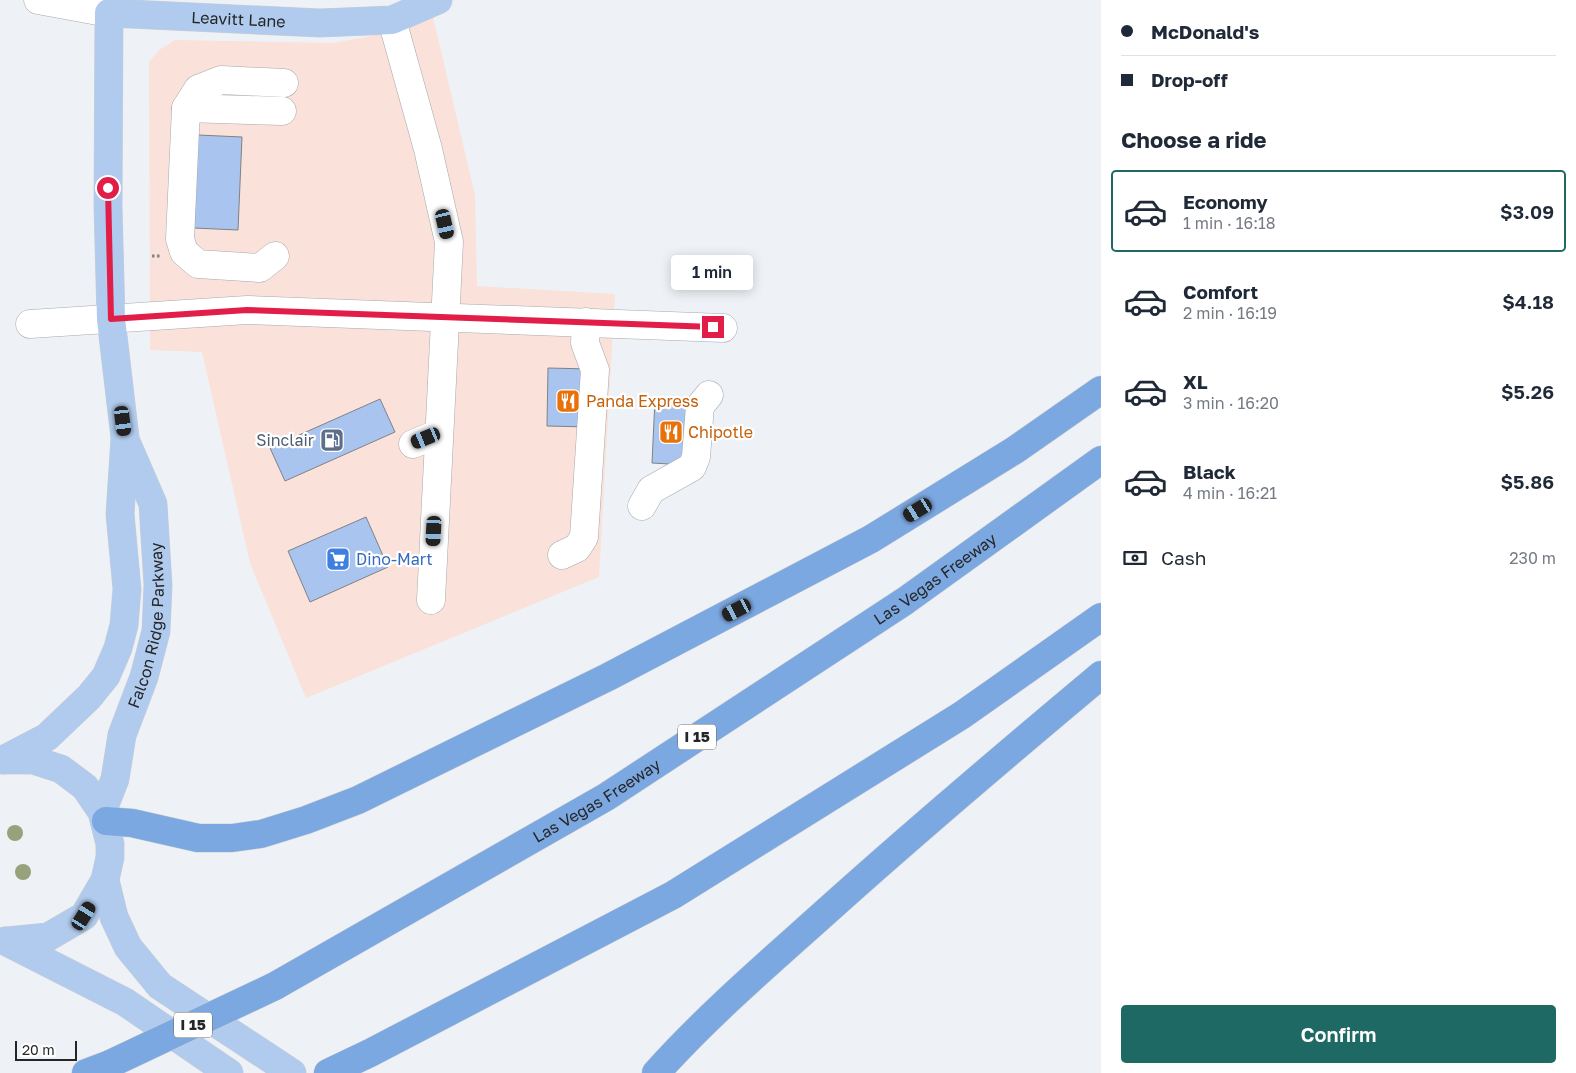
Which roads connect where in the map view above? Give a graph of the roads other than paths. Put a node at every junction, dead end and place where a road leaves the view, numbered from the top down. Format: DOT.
graph roads {
  1 [pos="38,0"];
  2 [pos="438,0"];
  3 [pos="109,14"];
  4 [pos="392,20"];
  5 [pos="284,83"];
  6 [pos="186,108"];
  7 [pos="282,111"];
  8 [pos="276,256"];
  9 [pos="445,317"];
  10 [pos="111,319"];
  11 [pos="586,322"];
  12 [pos="30,324"];
  13 [pos="724,328"];
  14 [pos="1101,390"];
  15 [pos="709,395"];
  16 [pos="439,433"];
  17 [pos="125,438"];
  18 [pos="413,444"];
  19 [pos="1101,460"];
  20 [pos="642,506"];
  21 [pos="562,555"];
  22 [pos="431,600"];
  23 [pos="1101,617"];
  24 [pos="1101,675"];
  25 [pos="1,760"];
  26 [pos="104,816"];
  27 [pos="108,869"];
  28 [pos="4,940"];
  29 [pos="677,1050"];
  30 [pos="98,1068"];
  31 [pos="229,1073"];
  32 [pos="292,1073"];
  33 [pos="328,1073"];
  34 [pos="656,1073"];
  35 [pos="662,1073"];
  1 -- 3 [label="street, Leavitt Lane"];
  2 -- 4 [label="main road, Leavitt Lane"];
  3 -- 4 [label="main road, Leavitt Lane"];
  3 -- 10 [label="main road, Falcon Ridge Parkway"];
  4 -- 9 [label="street"];
  5 -- 6 [label="street"];
  6 -- 7 [label="street"];
  6 -- 8 [label="street"];
  9 -- 10 [label="street"];
  9 -- 11 [label="street"];
  9 -- 16 [label="street"];
  10 -- 12 [label="street"];
  10 -- 17 [label="main road, Falcon Ridge Parkway"];
  11 -- 13 [label="street"];
  11 -- 21 [label="street"];
  14 -- 26 [label="highway"];
  15 -- 20 [label="street"];
  16 -- 18 [label="street"];
  16 -- 22 [label="street"];
  17 -- 25 [label="main road, Falcon Ridge Parkway"];
  17 -- 26 [label="main road, Falcon Ridge Parkway"];
  19 -- 30 [label="highway, Las Vegas Freeway / I 15, bridge"];
  23 -- 33 [label="highway"];
  24 -- 29 [label="highway"];
  25 -- 26 [label="main road, Falcon Ridge Parkway"];
  26 -- 27 [label="main road, Falcon Ridge Parkway"];
  27 -- 28 [label="main road"];
  27 -- 32 [label="main road, Falcon Ridge Parkway"];
  28 -- 31 [label="main road"];
  29 -- 34 [label="highway"];
  29 -- 35 [label="highway"];
}
